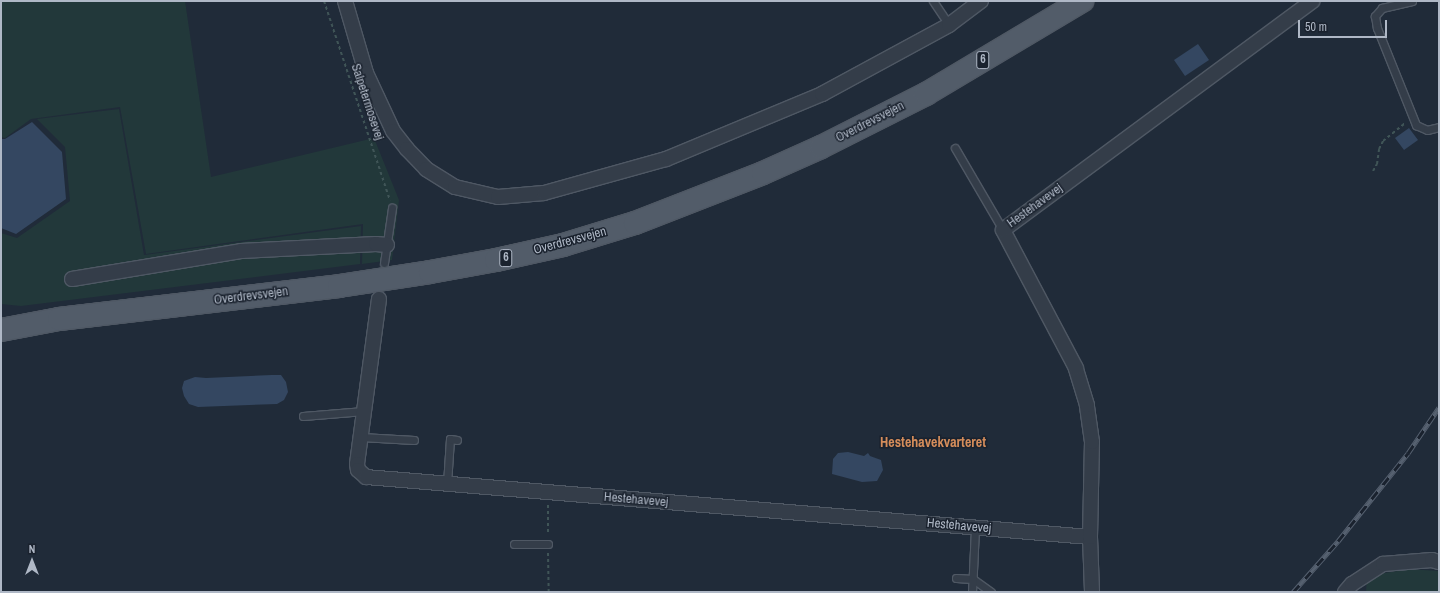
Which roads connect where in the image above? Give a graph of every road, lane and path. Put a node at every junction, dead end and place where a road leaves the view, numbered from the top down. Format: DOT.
graph roads {
  1 [pos="324,1"];
  2 [pos="345,1"];
  3 [pos="933,1"];
  4 [pos="981,1"];
  5 [pos="1071,1"];
  6 [pos="1082,1"];
  7 [pos="1312,1"];
  8 [pos="1412,1"];
  9 [pos="1394,3"];
  10 [pos="949,24"];
  11 [pos="1038,26"];
  12 [pos="1413,118"];
  13 [pos="1439,127"];
  14 [pos="955,148"];
  15 [pos="1373,171"];
  16 [pos="392,208"];
  17 [pos="1003,230"];
  18 [pos="387,245"];
  19 [pos="384,263"];
  20 [pos="72,279"];
  21 [pos="379,299"];
  22 [pos="58,318"];
  23 [pos="1,319"];
  24 [pos="1,330"];
  25 [pos="364,411"];
  26 [pos="303,416"];
  27 [pos="361,437"];
  28 [pos="414,440"];
  29 [pos="456,440"];
  30 [pos="447,484"];
  31 [pos="975,528"];
  32 [pos="1090,537"];
  33 [pos="514,544"];
  34 [pos="548,544"];
  35 [pos="1439,562"];
  36 [pos="956,578"];
  37 [pos="972,579"];
  38 [pos="972,592"];
  39 [pos="991,592"];
  40 [pos="1092,592"];
  41 [pos="1345,592"];
  1 -- 16 [label="path, Salpetermosevej"];
  2 -- 10 [label="street"];
  3 -- 10 [label="lane"];
  4 -- 10 [label="street"];
  5 -- 11 [label="main road, Overdrevsvejen"];
  6 -- 11 [label="main road, Overdrevsvejen / 6"];
  7 -- 17 [label="street, Hestehavevej"];
  8 -- 9 [label="lane"];
  9 -- 12 [label="lane"];
  11 -- 22 [label="main road, Overdrevsvejen / 6"];
  12 -- 13 [label="lane"];
  12 -- 15 [label="path"];
  14 -- 17 [label="lane"];
  16 -- 18 [label="lane"];
  17 -- 32 [label="street, Hestehavevej"];
  18 -- 19 [label="lane"];
  18 -- 20 [label="street"];
  21 -- 25 [label="street, Hestehavevej"];
  22 -- 23 [label="main road, Overdrevsvejen"];
  22 -- 24 [label="main road, Overdrevsvejen / 6"];
  25 -- 26 [label="lane"];
  25 -- 27 [label="street, Hestehavevej"];
  27 -- 28 [label="lane"];
  27 -- 30 [label="street, Hestehavevej"];
  29 -- 30 [label="lane"];
  30 -- 31 [label="street, Hestehavevej"];
  31 -- 32 [label="street, Hestehavevej"];
  31 -- 37 [label="lane"];
  32 -- 40 [label="street, Hestehavevej"];
  33 -- 34 [label="lane"];
  35 -- 41 [label="street"];
  36 -- 37 [label="lane"];
  37 -- 38 [label="lane"];
  37 -- 39 [label="lane"];
}
